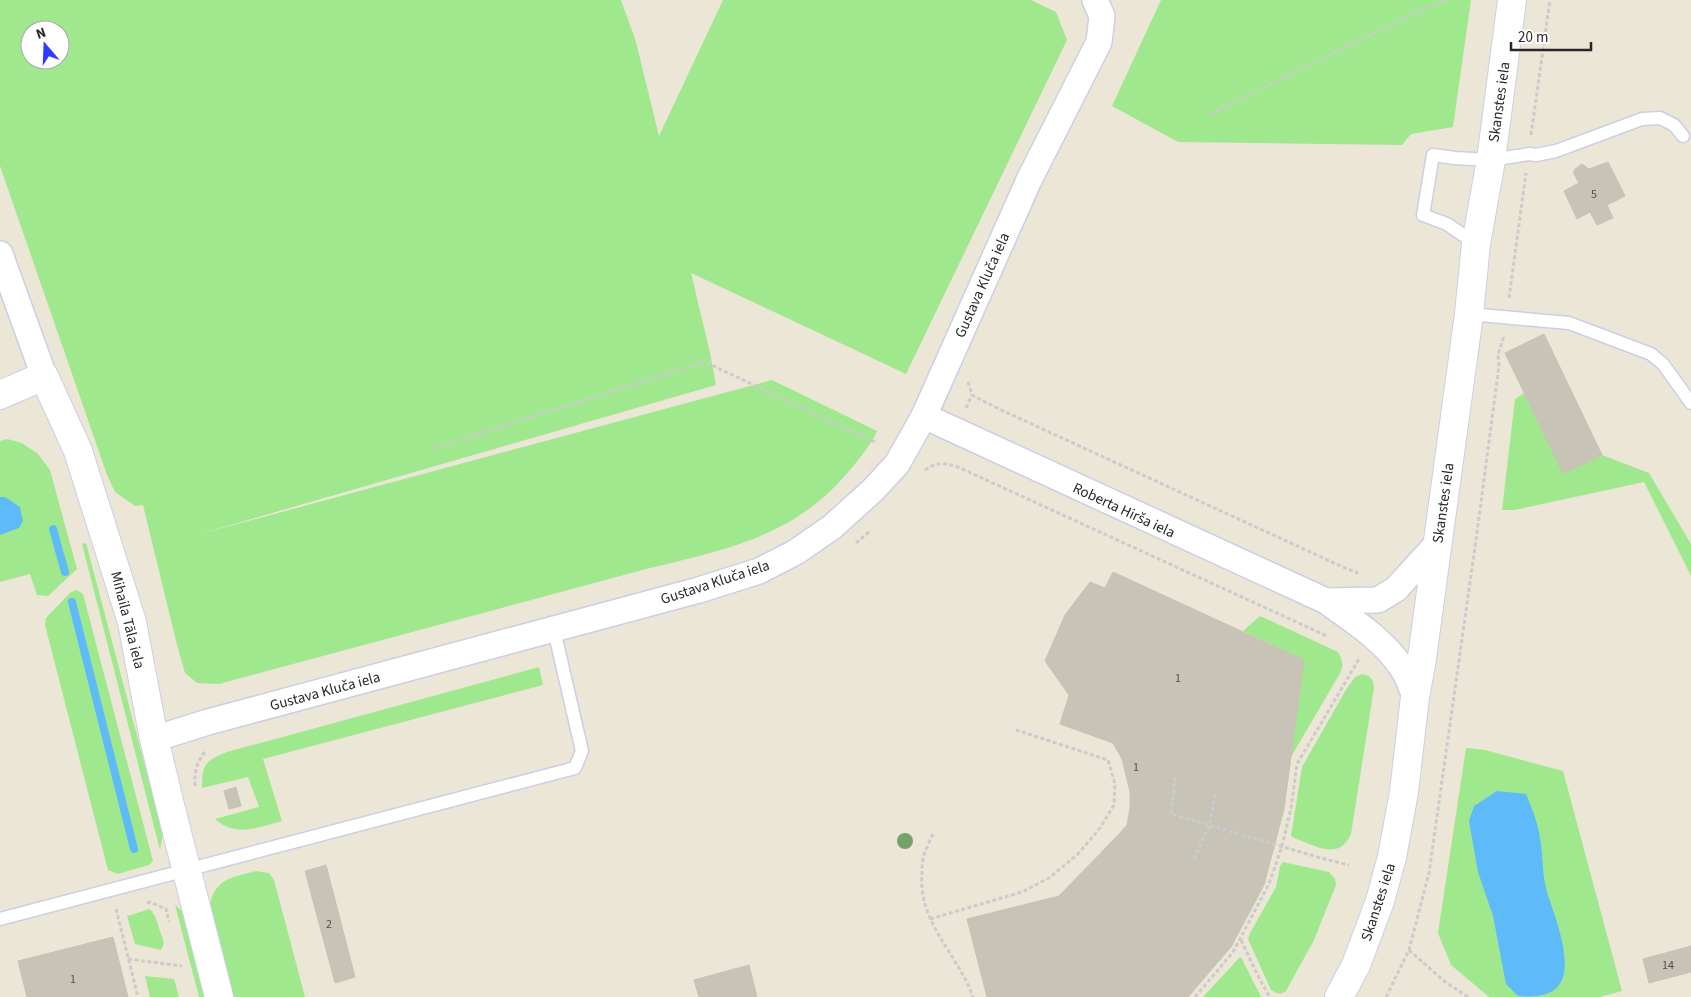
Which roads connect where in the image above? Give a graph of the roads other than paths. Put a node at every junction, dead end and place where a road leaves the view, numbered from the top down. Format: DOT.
graph roads {
  1 [pos="1096,0"];
  2 [pos="1512,0"];
  3 [pos="1683,136"];
  4 [pos="1491,160"];
  5 [pos="1476,244"];
  6 [pos="0,254"];
  7 [pos="1469,314"];
  8 [pos="44,376"];
  9 [pos="0,395"];
  10 [pos="1691,403"];
  11 [pos="924,416"];
  12 [pos="1437,544"];
  13 [pos="1326,601"];
  14 [pos="554,630"];
  15 [pos="1415,696"];
  16 [pos="154,739"];
  17 [pos="187,871"];
  18 [pos="0,919"];
  19 [pos="219,997"];
  20 [pos="1339,997"];
  1 -- 11 [label="street, Gustava Kluča iela"];
  2 -- 4 [label="main road, Skanstes iela"];
  3 -- 4 [label="lane"];
  4 -- 5 [label="main road, Skanstes iela"];
  4 -- 5 [label="lane"];
  5 -- 7 [label="main road, Skanstes iela"];
  6 -- 8 [label="street, Mihaila Tāla iela"];
  7 -- 10 [label="lane"];
  7 -- 12 [label="main road, Skanstes iela"];
  8 -- 9 [label="main road"];
  8 -- 16 [label="main road, Mihaila Tāla iela"];
  11 -- 13 [label="street, Roberta Hirša iela"];
  11 -- 14 [label="street, Gustava Kluča iela"];
  12 -- 13 [label="street, Roberta Hirša iela"];
  12 -- 15 [label="main road, Skanstes iela"];
  13 -- 15 [label="street, Roberta Hirša iela"];
  14 -- 16 [label="street, Gustava Kluča iela"];
  14 -- 17 [label="lane"];
  15 -- 20 [label="main road, Skanstes iela"];
  16 -- 17 [label="main road, Mihaila Tāla iela"];
  17 -- 18 [label="lane"];
  17 -- 19 [label="main road, Mihaila Tāla iela"];
}
